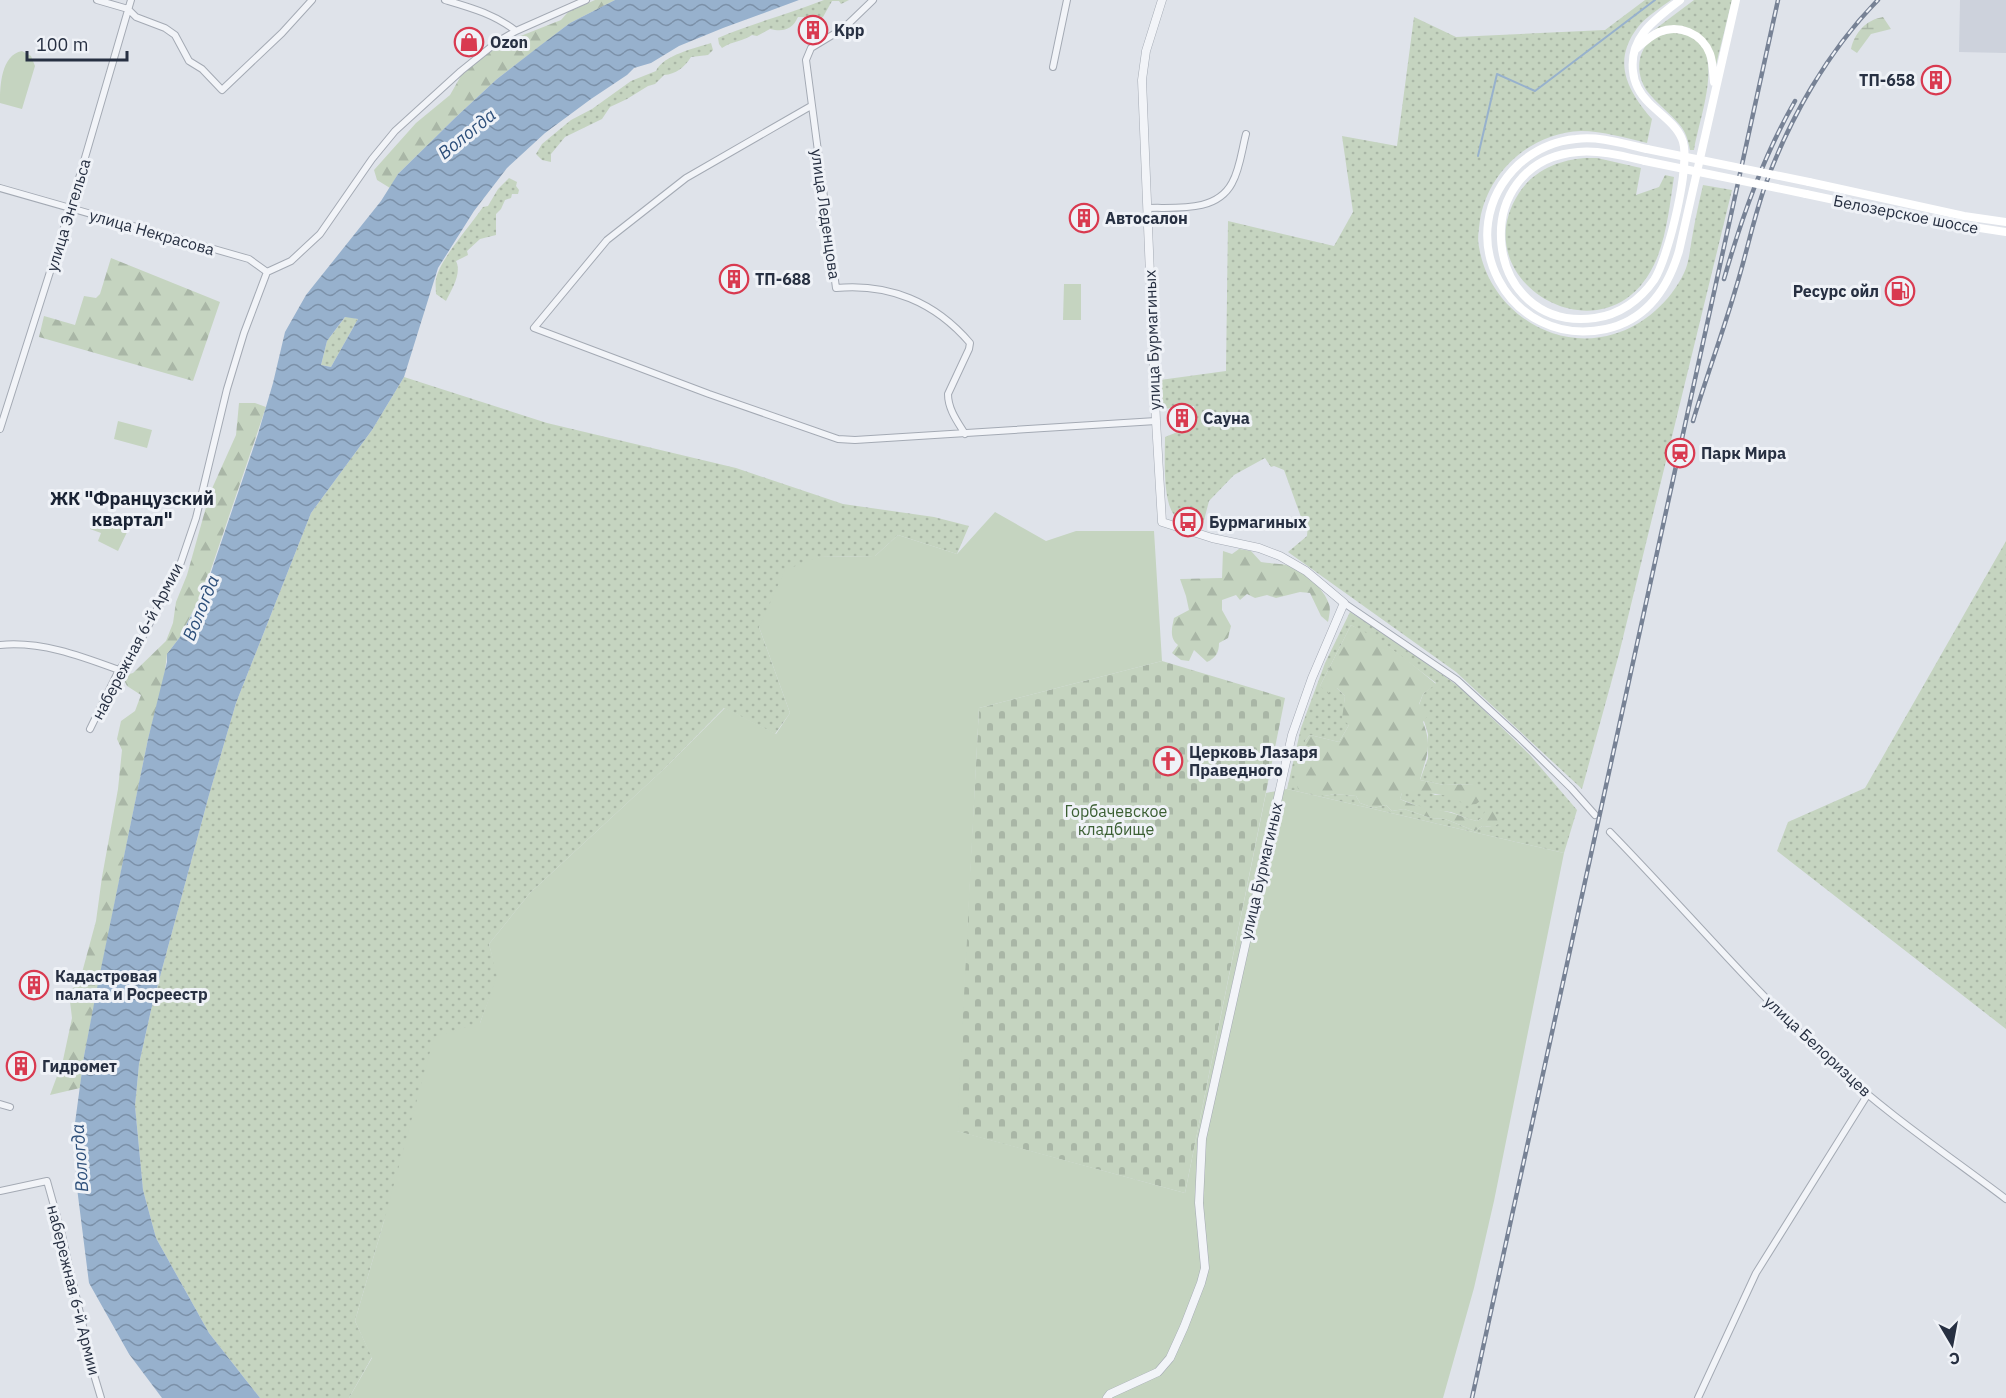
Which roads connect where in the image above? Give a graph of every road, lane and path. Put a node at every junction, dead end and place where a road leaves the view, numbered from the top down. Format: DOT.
graph roads {
  1 [pos="97,0"];
  2 [pos="131,0"];
  3 [pos="312,0"];
  4 [pos="446,0"];
  5 [pos="586,0"];
  6 [pos="873,0"];
  7 [pos="1066,0"];
  8 [pos="1162,0"];
  9 [pos="1680,0"];
  10 [pos="1736,0"];
  11 [pos="128,9"];
  12 [pos="516,31"];
  13 [pos="1634,52"];
  14 [pos="1053,67"];
  15 [pos="1715,88"];
  16 [pos="811,106"];
  17 [pos="1246,134"];
  18 [pos="0,188"];
  19 [pos="1147,208"];
  20 [pos="1928,208"];
  21 [pos="70,209"];
  22 [pos="1934,221"];
  23 [pos="2006,222"];
  24 [pos="2006,232"];
  25 [pos="267,272"];
  26 [pos="1156,421"];
  27 [pos="0,429"];
  28 [pos="965,434"];
  29 [pos="1344,603"];
  30 [pos="0,645"];
  31 [pos="119,670"];
  32 [pos="90,729"];
  33 [pos="1595,815"];
  34 [pos="1610,832"];
  35 [pos="1868,1094"];
  36 [pos="0,1104"];
  37 [pos="10,1107"];
  38 [pos="0,1191"];
  39 [pos="2006,1199"];
  40 [pos="101,1398"];
  41 [pos="1107,1398"];
  42 [pos="1698,1398"];
  1 -- 11 [label="street"];
  2 -- 11 [label="street, улица Энгельса"];
  3 -- 11 [label="street"];
  4 -- 12 [label="street"];
  5 -- 12 [label="street"];
  6 -- 16 [label="street, улица Леденцова"];
  7 -- 14 [label="street"];
  8 -- 19 [label="street, улица Бурмагиных"];
  9 -- 13 [label="main road"];
  10 -- 15 [label="main road, Белозерское шоссе"];
  11 -- 21 [label="street, улица Энгельса"];
  12 -- 25 [label="street"];
  13 -- 15 [label="main road"];
  13 -- 22 [label="main road, Белозерское шоссе, bridge"];
  15 -- 20 [label="main road, Белозерское шоссе, bridge"];
  16 -- 28 [label="street, улица Леденцова"];
  16 -- 28 [label="street"];
  17 -- 19 [label="street"];
  18 -- 21 [label="street, улица Некрасова"];
  19 -- 26 [label="street, улица Бурмагиных"];
  20 -- 22 [label="main road"];
  20 -- 23 [label="main road, Белозерское шоссе"];
  21 -- 25 [label="street, улица Некрасова"];
  21 -- 27 [label="street, улица Энгельса"];
  22 -- 24 [label="main road, Белозерское шоссе"];
  25 -- 31 [label="street, набережная 6-й Армии"];
  26 -- 28 [label="street"];
  26 -- 29 [label="street, улица Бурмагиных"];
  29 -- 33 [label="street"];
  29 -- 41 [label="street, улица Бурмагиных"];
  30 -- 31 [label="street"];
  31 -- 32 [label="street, набережная 6-й Армии"];
  34 -- 35 [label="street, улица Белоризцев"];
  35 -- 39 [label="street, улица Белоризцев"];
  35 -- 42 [label="street"];
  36 -- 37 [label="street"];
  38 -- 40 [label="street, набережная 6-й Армии"];
}
